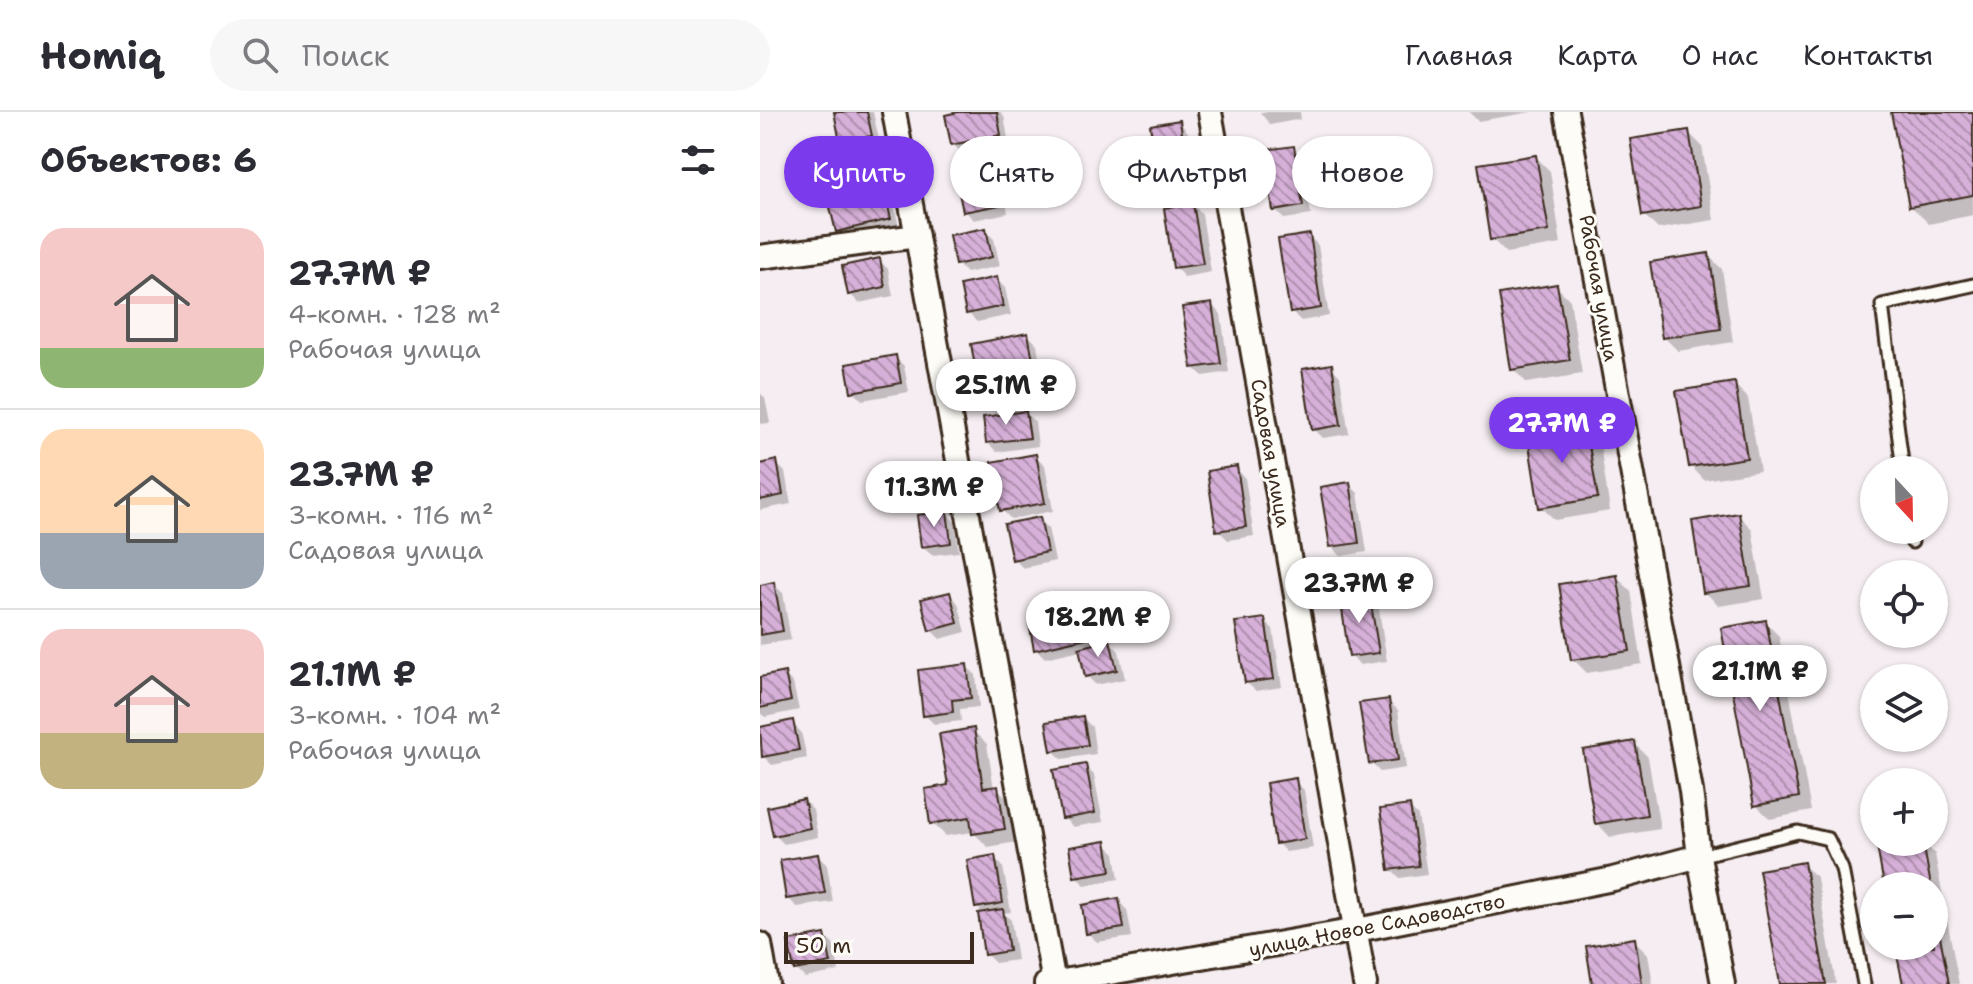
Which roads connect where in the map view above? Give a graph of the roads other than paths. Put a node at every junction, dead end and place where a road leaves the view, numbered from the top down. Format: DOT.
graph roads {
  1 [pos="894,112"];
  2 [pos="1210,112"];
  3 [pos="1566,112"];
  4 [pos="917,236"];
  5 [pos="760,257"];
  6 [pos="1973,285"];
  7 [pos="1901,456"];
  8 [pos="1699,856"];
  9 [pos="1357,930"];
  10 [pos="760,944"];
  11 [pos="1050,983"];
  12 [pos="767,984"];
  13 [pos="1365,984"];
  14 [pos="1723,984"];
  15 [pos="1864,984"];
  1 -- 4 [label="street, улица Новое Садоводство"];
  2 -- 9 [label="street, Садовая улица"];
  3 -- 8 [label="street, Рабочая улица"];
  4 -- 5 [label="street"];
  4 -- 11 [label="street, улица Новое Садоводство"];
  6 -- 7 [label="lane"];
  8 -- 9 [label="street, улица Новое Садоводство"];
  8 -- 14 [label="street, Рабочая улица"];
  8 -- 15 [label="lane"];
  9 -- 11 [label="street, улица Новое Садоводство"];
  9 -- 13 [label="street, Садовая улица"];
  10 -- 12 [label="street"];
}
